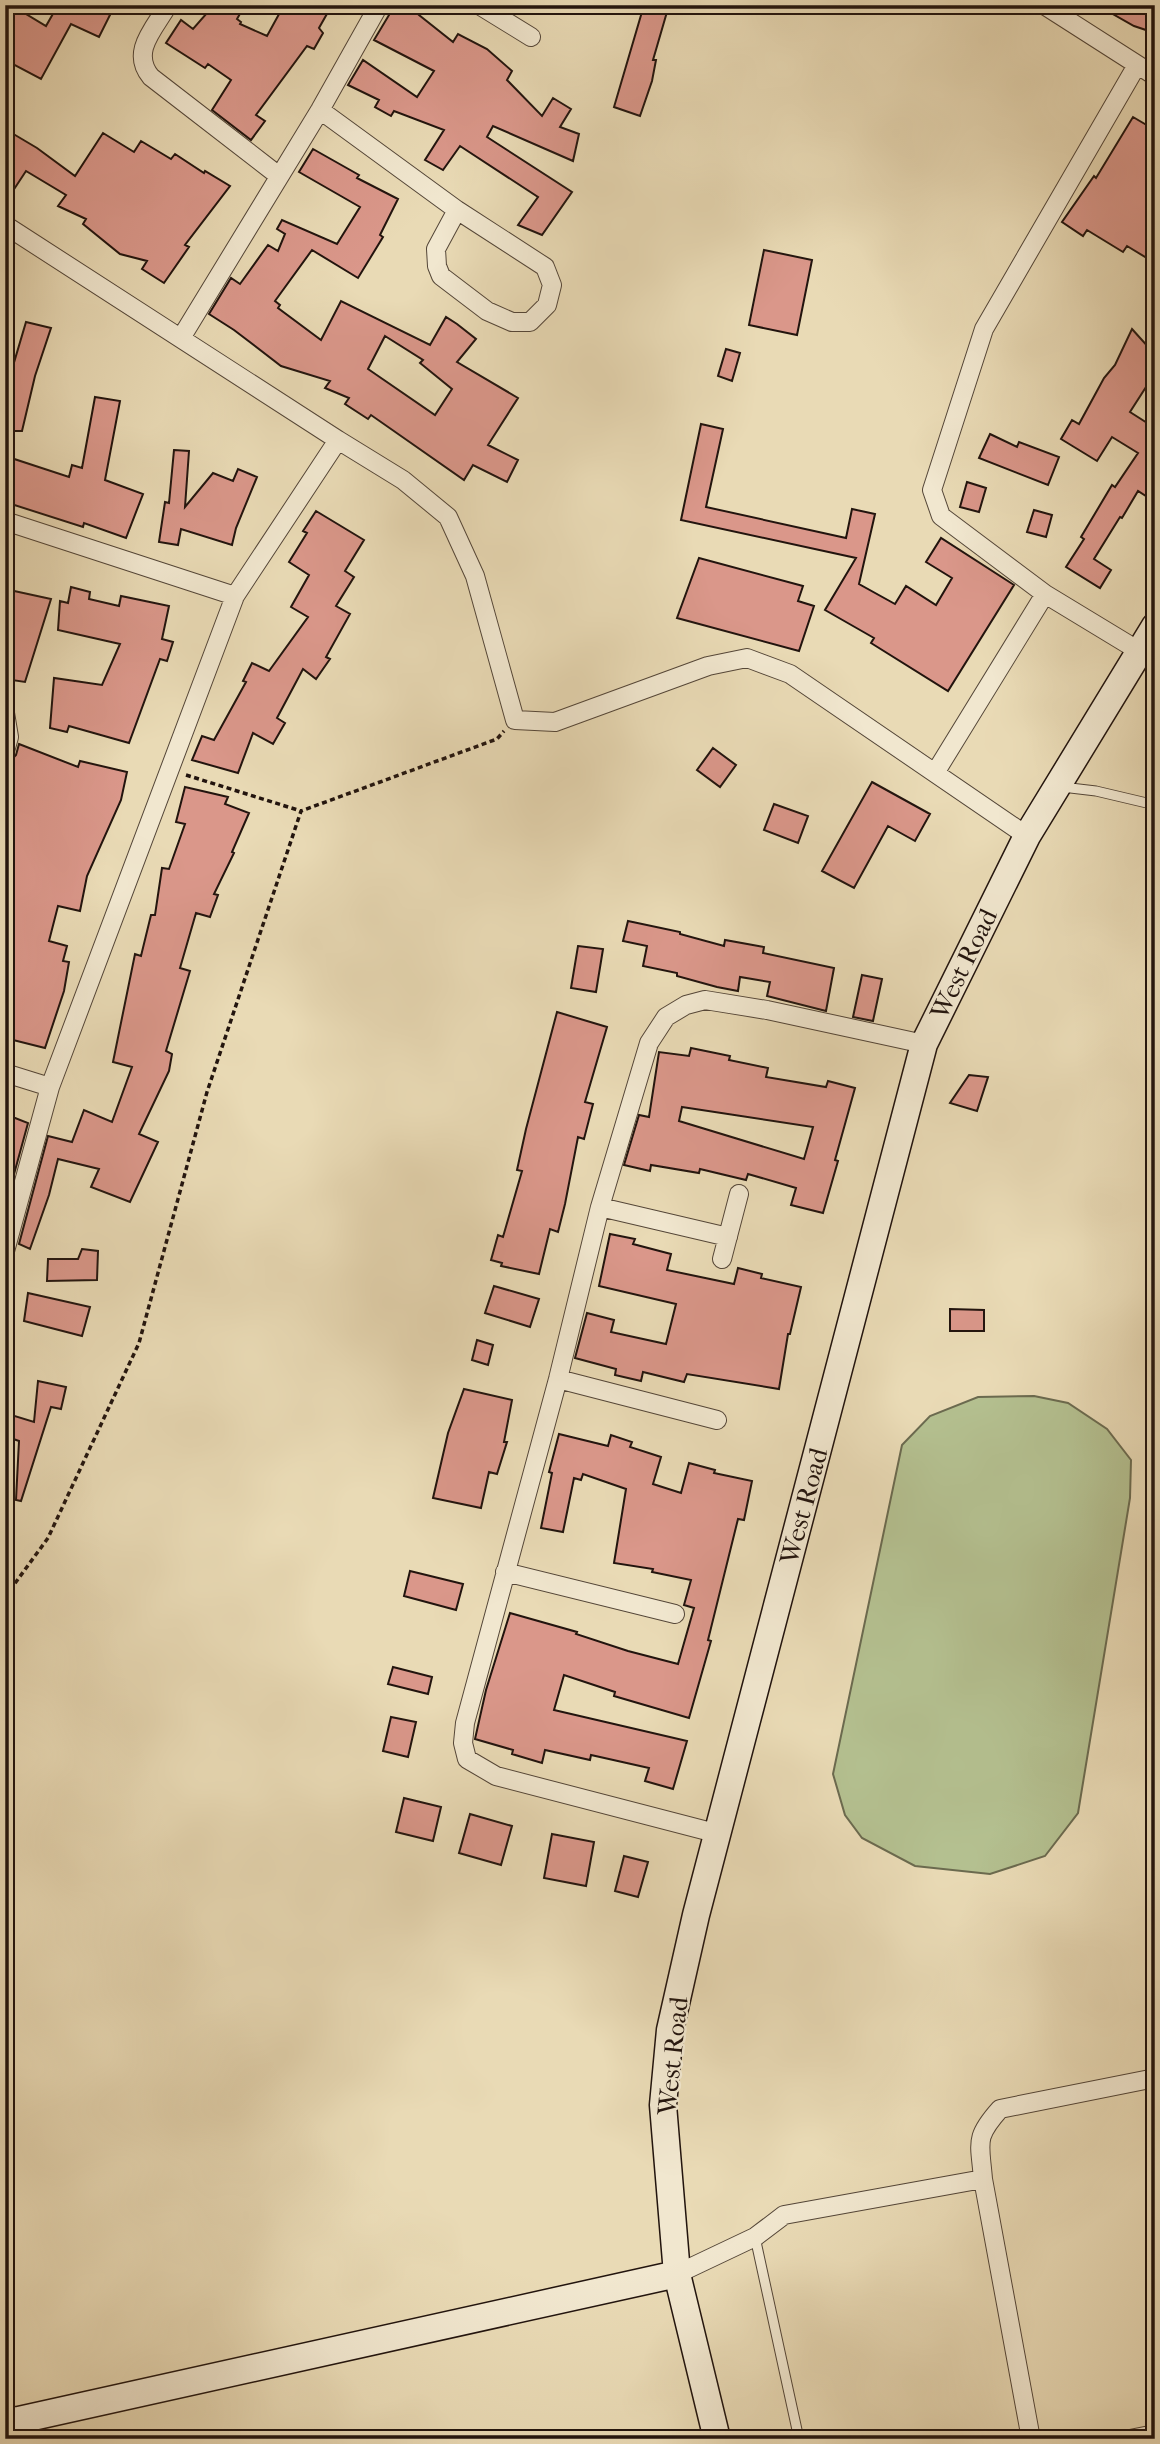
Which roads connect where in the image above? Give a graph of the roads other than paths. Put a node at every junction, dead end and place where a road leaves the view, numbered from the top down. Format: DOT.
graph roads {
  1 [pos="168,5"];
  2 [pos="379,5"];
  3 [pos="479,5"];
  4 [pos="1044,5"];
  5 [pos="531,37"];
  6 [pos="1137,65"];
  7 [pos="1155,76"];
  8 [pos="320,110"];
  9 [pos="279,176"];
  10 [pos="457,210"];
  11 [pos="5,225"];
  12 [pos="181,338"];
  13 [pos="338,440"];
  14 [pos="5,521"];
  15 [pos="1045,594"];
  16 [pos="235,596"];
  17 [pos="1155,626"];
  18 [pos="1139,651"];
  19 [pos="5,713"];
  20 [pos="5,751"];
  21 [pos="935,773"];
  22 [pos="1059,787"];
  23 [pos="1155,808"];
  24 [pos="1027,836"];
  25 [pos="924,1044"];
  26 [pos="5,1073"];
  27 [pos="50,1087"];
  28 [pos="739,1194"];
  29 [pos="600,1207"];
  30 [pos="728,1237"];
  31 [pos="5,1251"];
  32 [pos="722,1259"];
  33 [pos="558,1379"];
  34 [pos="716,1420"];
  35 [pos="505,1572"];
  36 [pos="675,1614"];
  37 [pos="719,1834"];
  38 [pos="1155,2078"];
  39 [pos="983,2179"];
  40 [pos="755,2236"];
  41 [pos="677,2274"];
  42 [pos="16,2427"];
  43 [pos="1155,2434"];
  44 [pos="717,2439"];
  45 [pos="799,2439"];
  46 [pos="1031,2439"];
  47 [pos="1130,2439"];
  1 -- 9 [label="street"];
  2 -- 8 [label="street"];
  3 -- 5 [label="street"];
  4 -- 6 [label="street"];
  6 -- 7 [label="street"];
  6 -- 15 [label="street"];
  8 -- 9 [label="street"];
  8 -- 10 [label="street"];
  9 -- 12 [label="street"];
  10 -- 10 [label="street"];
  11 -- 12 [label="street"];
  12 -- 13 [label="street"];
  13 -- 16 [label="street"];
  13 -- 21 [label="street"];
  14 -- 16 [label="street"];
  15 -- 18 [label="street"];
  15 -- 21 [label="street"];
  16 -- 27 [label="street"];
  17 -- 18 [label="street, West Road"];
  18 -- 22 [label="street, West Road"];
  19 -- 20 [label="street"];
  21 -- 24 [label="street"];
  22 -- 23 [label="lane"];
  22 -- 24 [label="street, West Road"];
  24 -- 25 [label="street, West Road"];
  25 -- 29 [label="street"];
  25 -- 37 [label="street, West Road"];
  26 -- 27 [label="street"];
  27 -- 31 [label="street"];
  28 -- 30 [label="street"];
  29 -- 30 [label="street"];
  29 -- 33 [label="street"];
  30 -- 32 [label="street"];
  33 -- 34 [label="street"];
  33 -- 35 [label="street"];
  35 -- 36 [label="street"];
  35 -- 37 [label="street"];
  37 -- 41 [label="street, West Road"];
  38 -- 39 [label="street"];
  39 -- 40 [label="street"];
  39 -- 46 [label="street"];
  40 -- 41 [label="street"];
  40 -- 45 [label="lane"];
  41 -- 42 [label="street"];
  41 -- 44 [label="street, West Road"];
  43 -- 47 [label="street"];
}
